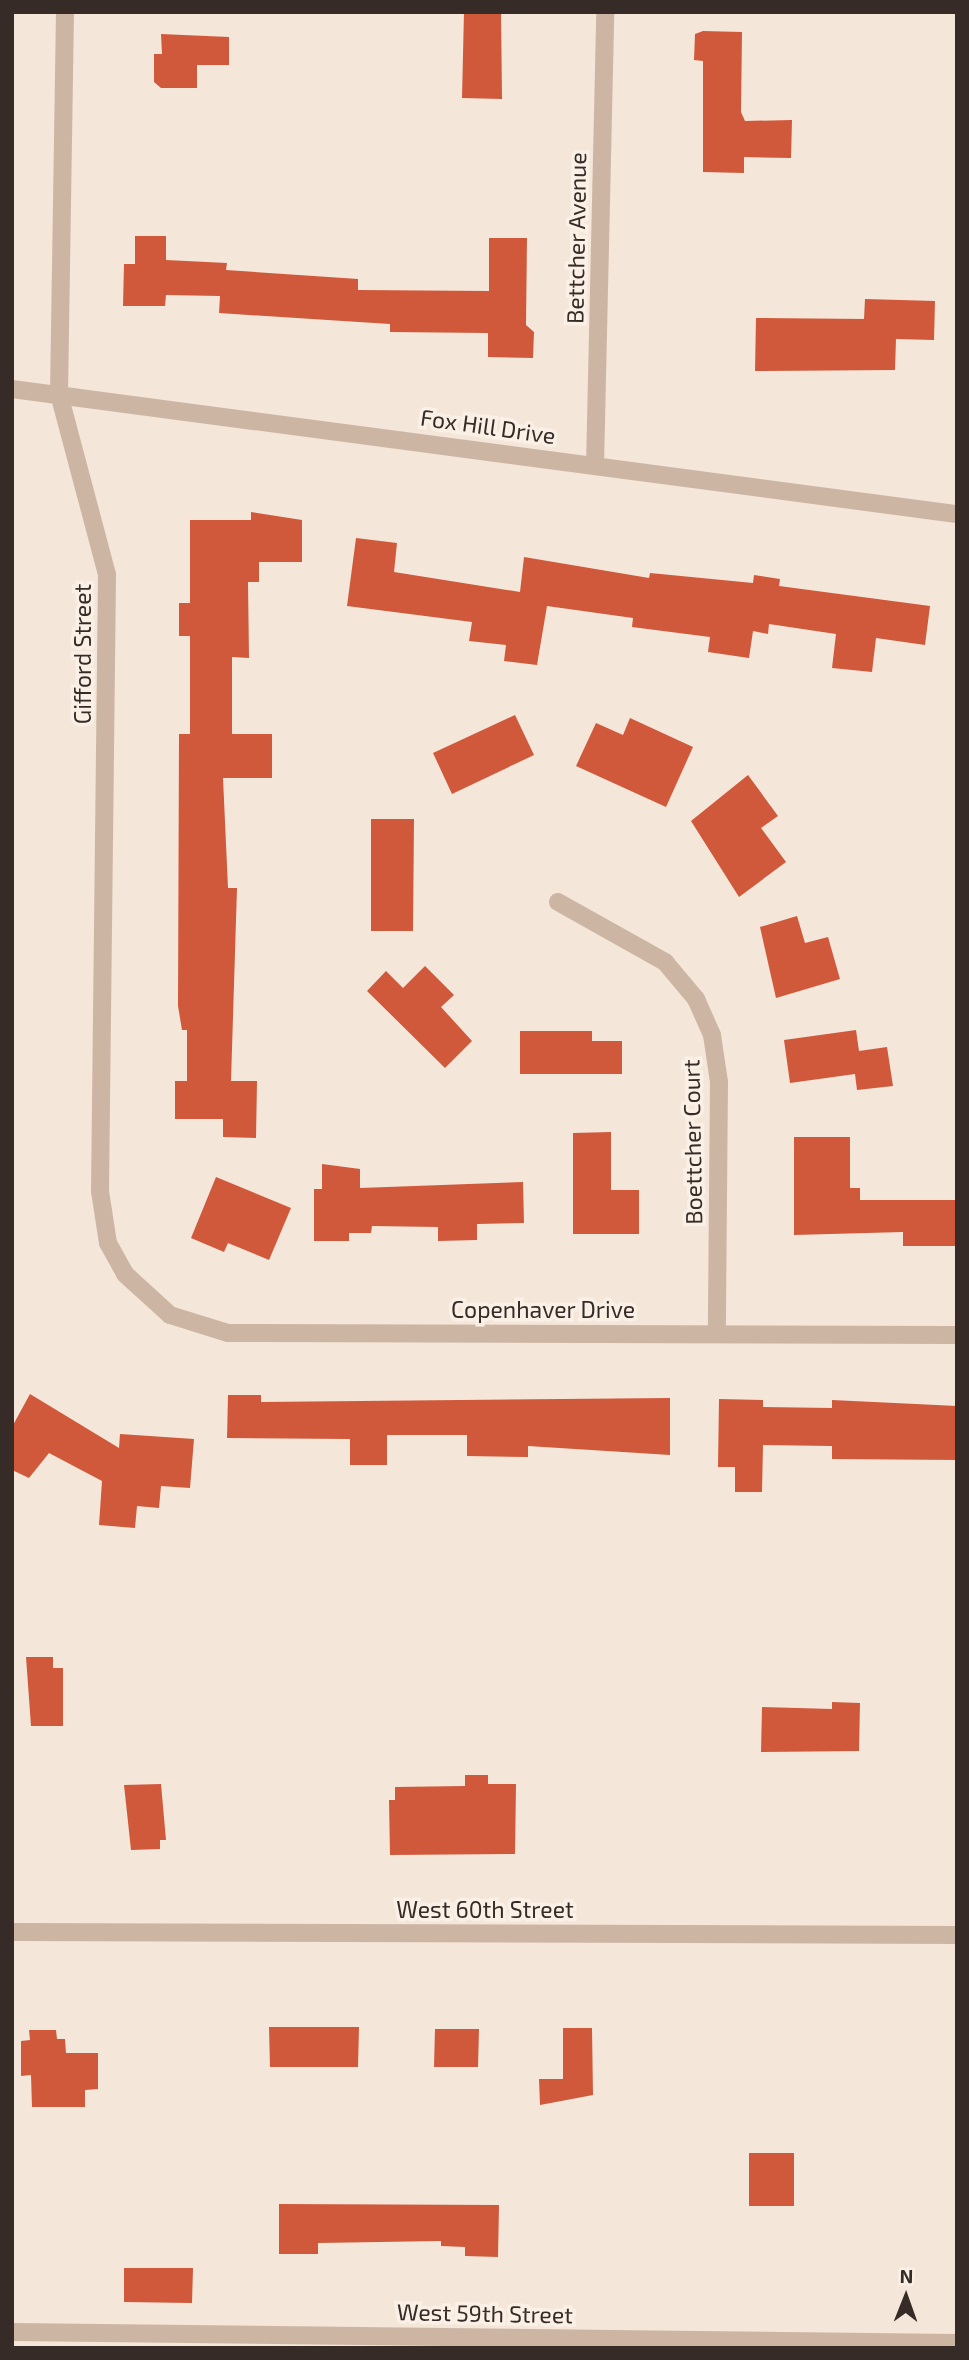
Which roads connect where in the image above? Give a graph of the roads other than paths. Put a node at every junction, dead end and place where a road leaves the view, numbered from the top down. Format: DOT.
graph roads {
  1 [pos="65,12"];
  2 [pos="605,12"];
  3 [pos="12,389"];
  4 [pos="59,394"];
  5 [pos="596,466"];
  6 [pos="957,514"];
  7 [pos="558,902"];
  8 [pos="140,1293"];
  9 [pos="717,1334"];
  10 [pos="957,1335"];
  11 [pos="12,1932"];
  12 [pos="957,1935"];
  13 [pos="12,2332"];
  14 [pos="446,2342"];
  15 [pos="957,2343"];
  1 -- 4 [label="street, Gifford Street"];
  2 -- 5 [label="street, Bettcher Avenue"];
  3 -- 4 [label="street, Fox Hill Drive"];
  4 -- 5 [label="street, Fox Hill Drive"];
  4 -- 8 [label="street, Gifford Street"];
  5 -- 6 [label="street, Fox Hill Drive"];
  7 -- 9 [label="street, Boettcher Court"];
  8 -- 9 [label="street, Copenhaver Drive"];
  9 -- 10 [label="street, Copenhaver Drive"];
  11 -- 12 [label="street, West 60th Street"];
  13 -- 14 [label="street, West 59th Street"];
  14 -- 15 [label="street, West 59th Street"];
}
